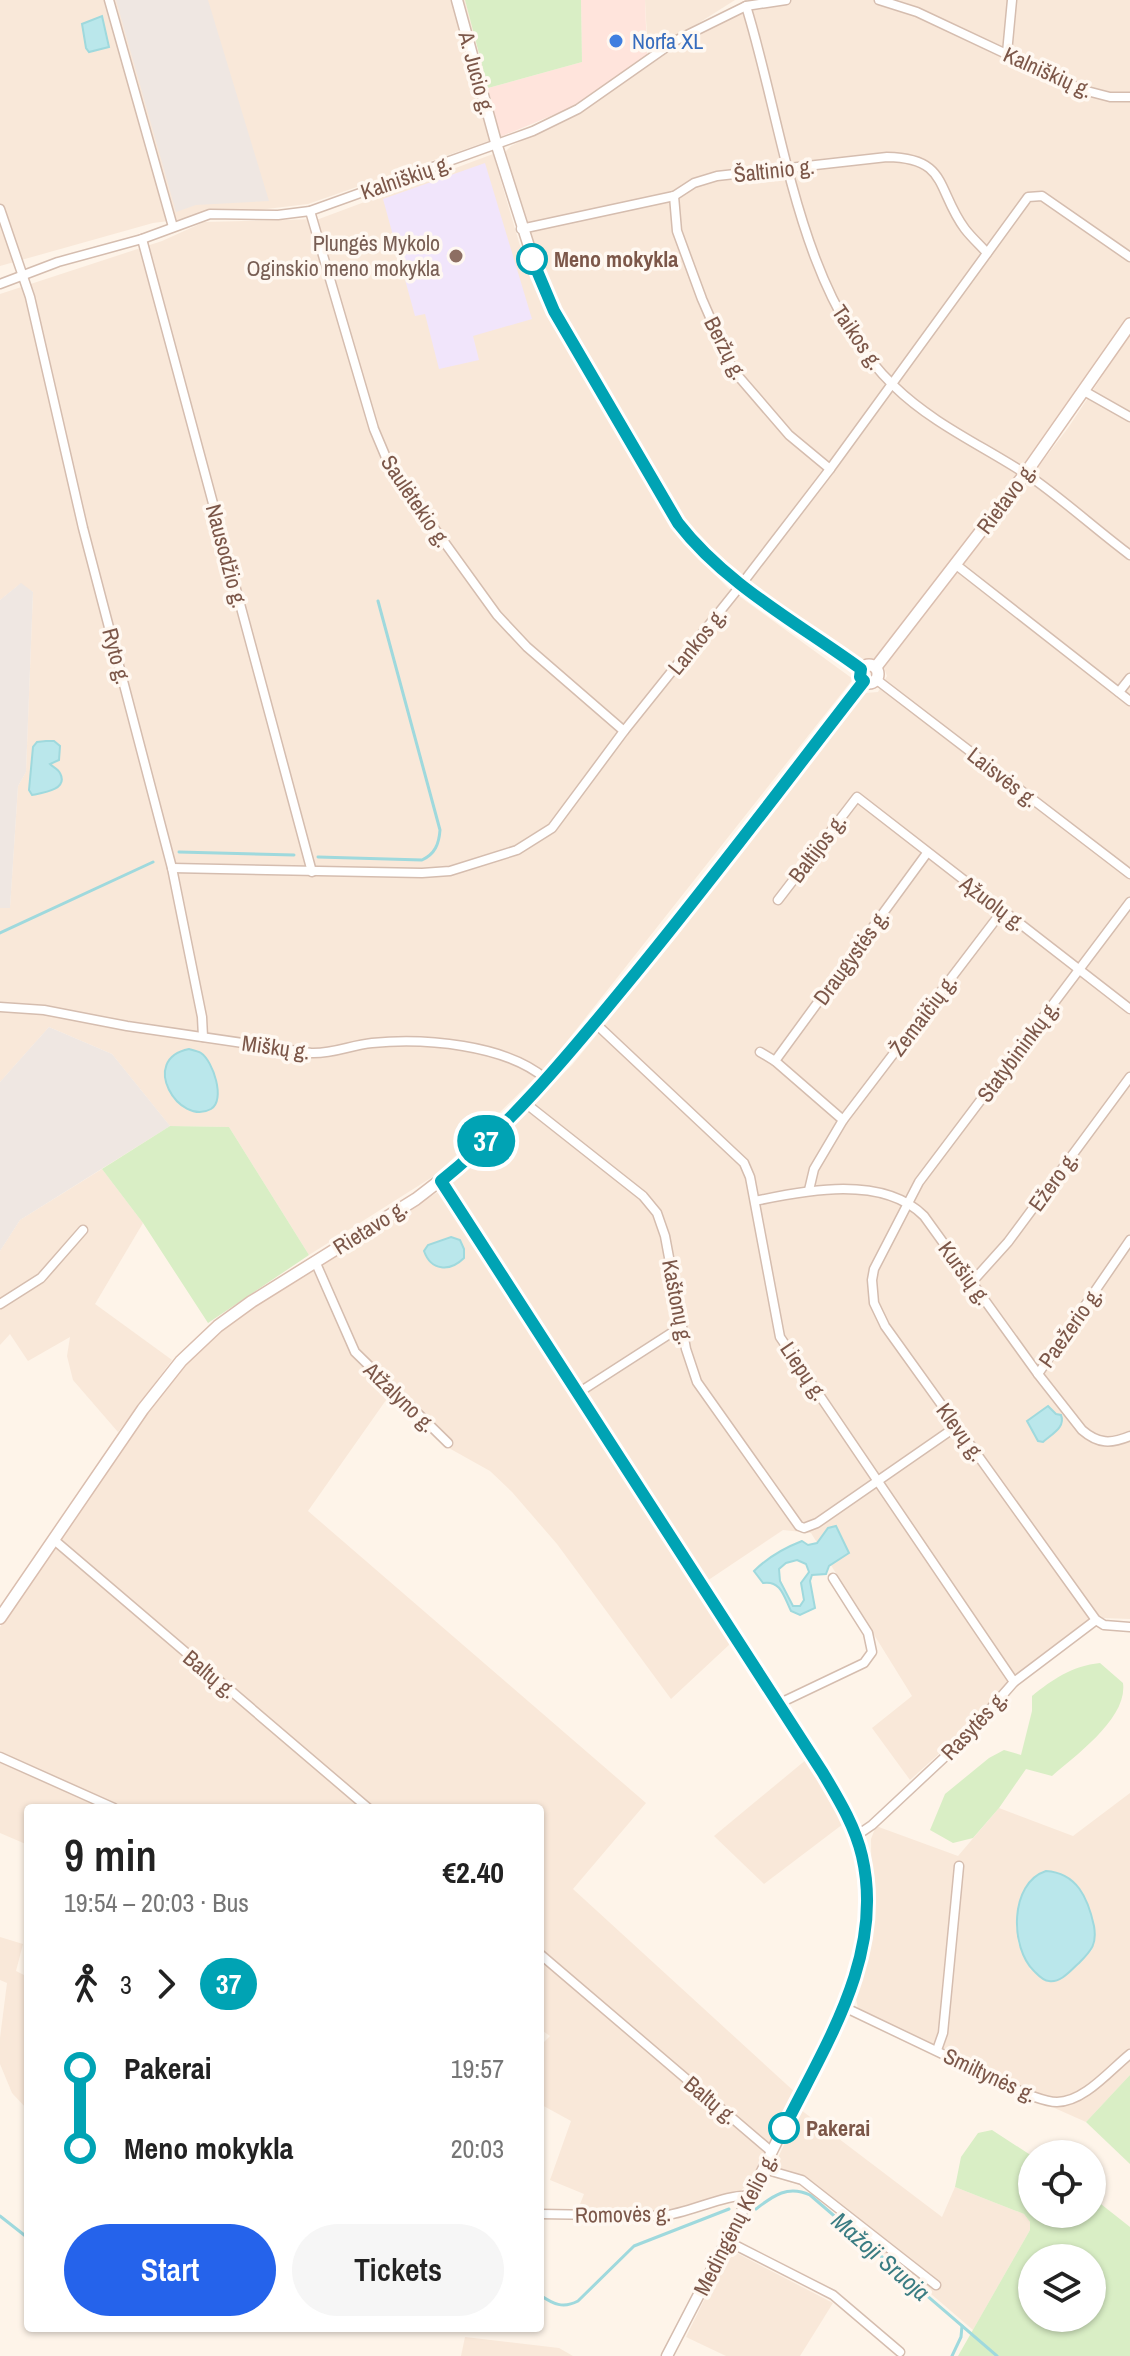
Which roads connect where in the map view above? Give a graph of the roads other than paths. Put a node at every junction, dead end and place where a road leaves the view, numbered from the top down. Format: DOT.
graph roads {
  1 [pos="109,0"];
  2 [pos="457,0"];
  3 [pos="786,0"];
  4 [pos="879,0"];
  5 [pos="1012,0"];
  6 [pos="747,3"];
  7 [pos="1007,53"];
  8 [pos="1130,97"];
  9 [pos="497,146"];
  10 [pos="787,168"];
  11 [pos="674,196"];
  12 [pos="0,209"];
  13 [pos="310,211"];
  14 [pos="173,227"];
  15 [pos="521,229"];
  16 [pos="142,239"];
  17 [pos="987,253"];
  18 [pos="1130,257"];
  19 [pos="22,276"];
  20 [pos="0,284"];
  21 [pos="1130,324"];
  22 [pos="891,383"];
  23 [pos="1084,391"];
  24 [pos="1130,417"];
  25 [pos="830,469"];
  26 [pos="1025,474"];
  27 [pos="1130,555"];
  28 [pos="955,564"];
  29 [pos="741,585"];
  30 [pos="876,673"];
  31 [pos="862,675"];
  32 [pos="1130,678"];
  33 [pos="1119,692"];
  34 [pos="1130,701"];
  35 [pos="624,731"];
  36 [pos="857,797"];
  37 [pos="927,853"];
  38 [pos="172,868"];
  39 [pos="312,872"];
  40 [pos="1130,874"];
  41 [pos="778,900"];
  42 [pos="1130,902"];
  43 [pos="1003,910"];
  44 [pos="1080,969"];
  45 [pos="1128,1005"];
  46 [pos="0,1007"];
  47 [pos="595,1023"];
  48 [pos="203,1037"];
  49 [pos="760,1052"];
  50 [pos="775,1061"];
  51 [pos="1130,1077"];
  52 [pos="546,1079"];
  53 [pos="524,1102"];
  54 [pos="843,1120"];
  55 [pos="441,1181"];
  56 [pos="809,1190"];
  57 [pos="755,1201"];
  58 [pos="910,1202"];
  59 [pos="83,1230"];
  60 [pos="1130,1240"];
  61 [pos="315,1261"];
  62 [pos="972,1282"];
  63 [pos="0,1304"];
  64 [pos="682,1326"];
  65 [pos="1038,1374"];
  66 [pos="578,1393"];
  67 [pos="957,1426"];
  68 [pos="1130,1436"];
  69 [pos="448,1443"];
  70 [pos="879,1481"];
  71 [pos="53,1539"];
  72 [pos="833,1578"];
  73 [pos="0,1618"];
  74 [pos="1096,1620"];
  75 [pos="1130,1627"];
  76 [pos="1014,1682"];
  77 [pos="776,1701"];
  78 [pos="0,1757"];
  79 [pos="105,1804"];
  80 [pos="363,1804"];
  81 [pos="856,1836"];
  82 [pos="959,1866"];
  83 [pos="544,1957"];
  84 [pos="844,2007"];
  85 [pos="937,2050"];
  86 [pos="1130,2054"];
  87 [pos="772,2152"];
  88 [pos="764,2169"];
  89 [pos="750,2196"];
  90 [pos="544,2214"];
  91 [pos="727,2241"];
  92 [pos="936,2285"];
  93 [pos="900,2352"];
  94 [pos="667,2356"];
  1 -- 14 [label="street"];
  2 -- 9 [label="street, A. Jucio g."];
  3 -- 6 [label="street, Kalniškių g."];
  4 -- 7 [label="street, Kalniškių g."];
  5 -- 7 [label="street"];
  6 -- 9 [label="street, Kalniškių g."];
  6 -- 10 [label="street, Taikos g."];
  7 -- 8 [label="street, Kalniškių g."];
  9 -- 13 [label="street, Kalniškių g."];
  9 -- 15 [label="street"];
  10 -- 11 [label="street, Šaltinio g."];
  10 -- 17 [label="street, Šaltinio g."];
  10 -- 22 [label="street, Taikos g."];
  11 -- 15 [label="street, Šaltinio g."];
  11 -- 25 [label="street, Beržų g."];
  12 -- 19 [label="street, Ryto g."];
  13 -- 14 [label="street, Kalniškių g."];
  13 -- 35 [label="street, Saulėtekio g."];
  14 -- 16 [label="street, Kalniškių g."];
  15 -- 29 [label="street"];
  16 -- 19 [label="street, Kalniškių g."];
  16 -- 39 [label="street, Nausodžio g."];
  17 -- 18 [label="street, Lankos g."];
  17 -- 22 [label="street, Lankos g."];
  19 -- 20 [label="street, Kalniškių g."];
  19 -- 38 [label="street, Ryto g."];
  21 -- 23 [label="main road, Rietavo g."];
  22 -- 25 [label="street, Lankos g."];
  22 -- 26 [label="street, Taikos g."];
  23 -- 24 [label="street"];
  23 -- 26 [label="main road, Rietavo g."];
  25 -- 29 [label="street, Lankos g."];
  26 -- 27 [label="street, Taikos g."];
  26 -- 28 [label="main road, Rietavo g."];
  28 -- 30 [label="main road, Rietavo g."];
  28 -- 33 [label="street"];
  29 -- 31 [label="street"];
  29 -- 35 [label="street, Lankos g."];
  30 -- 31 [label="main road"];
  30 -- 40 [label="street, Laisvės g."];
  31 -- 47 [label="main road, Rietavo g."];
  32 -- 33 [label="street"];
  33 -- 34 [label="street"];
  35 -- 39 [label="street, Lankos g."];
  36 -- 37 [label="street, Ąžuolų g."];
  36 -- 41 [label="street, Baltijos g."];
  37 -- 43 [label="street, Ąžuolų g."];
  37 -- 50 [label="street, Draugystės g."];
  38 -- 39 [label="street, Lankos g."];
  38 -- 48 [label="street, Ryto g."];
  42 -- 44 [label="street, Statybininkų g."];
  43 -- 44 [label="street, Ąžuolų g."];
  43 -- 54 [label="street, Žemaičių g."];
  44 -- 45 [label="street, Ąžuolų g."];
  44 -- 58 [label="street, Statybininkų g."];
  46 -- 48 [label="street, Miškų g."];
  47 -- 52 [label="main road, Rietavo g."];
  47 -- 57 [label="street, Liepų g."];
  48 -- 52 [label="street, Miškų g."];
  49 -- 50 [label="street"];
  50 -- 54 [label="street"];
  51 -- 62 [label="street, Ežero g."];
  52 -- 53 [label="main road, Rietavo g."];
  53 -- 55 [label="main road, Rietavo g."];
  53 -- 64 [label="street, Kaštonų g."];
  54 -- 56 [label="street, Žemaičių g."];
  55 -- 61 [label="main road, Rietavo g."];
  55 -- 66 [label="street, Medingėnų Kelio g."];
  56 -- 57 [label="street"];
  56 -- 58 [label="street"];
  57 -- 70 [label="street, Liepų g."];
  58 -- 62 [label="street, Kuršių g."];
  58 -- 67 [label="street, Klevų g."];
  59 -- 63 [label="street"];
  60 -- 65 [label="street, Paežerio g."];
  61 -- 69 [label="street, Atžalyno g."];
  61 -- 71 [label="main road, Rietavo g."];
  62 -- 65 [label="street, Kuršių g."];
  64 -- 66 [label="street"];
  64 -- 70 [label="street, Kaštonų g."];
  65 -- 68 [label="street, Kuršių g."];
  66 -- 77 [label="street, Medingėnų Kelio g."];
  67 -- 70 [label="street"];
  67 -- 74 [label="street, Klevų g."];
  70 -- 76 [label="street, Liepų g."];
  71 -- 73 [label="main road, Rietavo g."];
  71 -- 80 [label="street, Baltų g."];
  72 -- 77 [label="street"];
  74 -- 75 [label="street"];
  74 -- 76 [label="street, Rasytės g."];
  76 -- 81 [label="street, Rasytės g."];
  77 -- 81 [label="street, Medingėnų Kelio g."];
  78 -- 79 [label="street"];
  81 -- 84 [label="street, Medingėnų Kelio g."];
  82 -- 85 [label="street"];
  83 -- 87 [label="street, Baltų g."];
  84 -- 85 [label="street, Smiltynės g."];
  84 -- 87 [label="street, Medingėnų Kelio g."];
  85 -- 86 [label="street, Smiltynės g."];
  87 -- 88 [label="street, Medingėnų Kelio g."];
  88 -- 89 [label="street, Medingėnų Kelio g."];
  88 -- 92 [label="street"];
  89 -- 90 [label="street, Romovės g."];
  89 -- 91 [label="street, Medingėnų Kelio g."];
  91 -- 93 [label="street"];
  91 -- 94 [label="street, Medingėnų Kelio g."];
}
